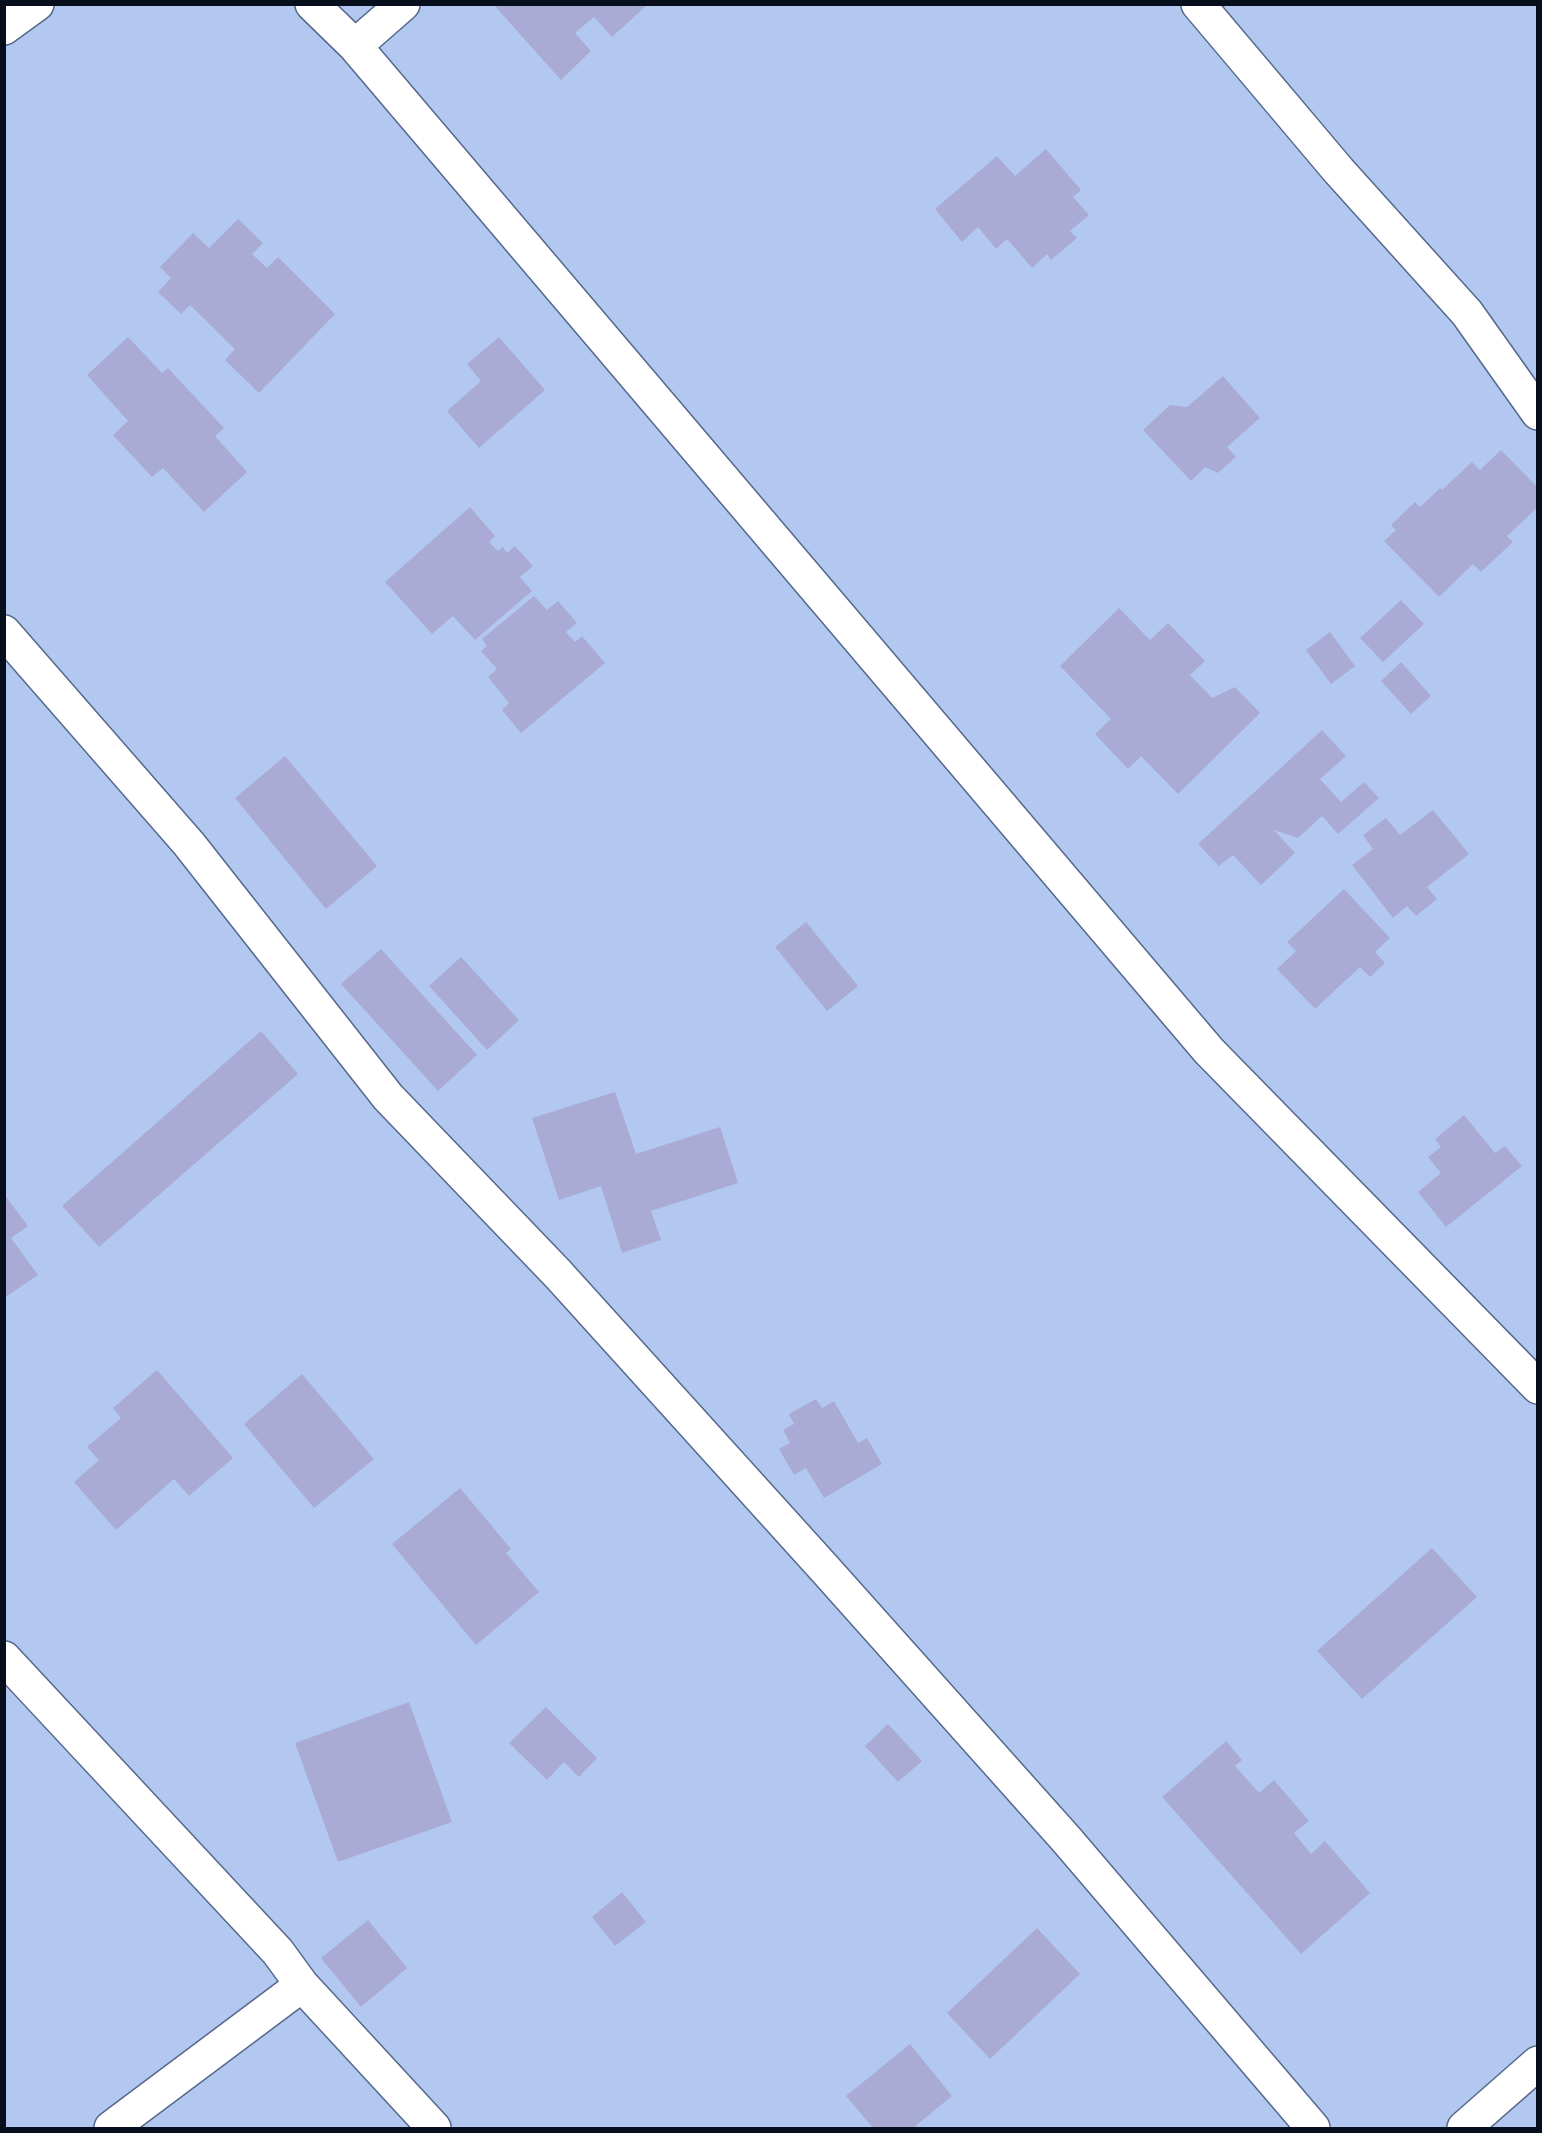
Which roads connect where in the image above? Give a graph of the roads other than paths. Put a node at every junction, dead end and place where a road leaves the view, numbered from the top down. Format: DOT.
graph roads {
  1 [pos="37,4"];
  2 [pos="312,4"];
  3 [pos="403,4"];
  4 [pos="1198,4"];
  5 [pos="4,28"];
  6 [pos="355,46"];
  7 [pos="1538,413"];
  8 [pos="4,632"];
  9 [pos="1538,1387"];
  10 [pos="4,1658"];
  11 [pos="302,1985"];
  12 [pos="1538,2063"];
  13 [pos="111,2128"];
  14 [pos="434,2128"];
  15 [pos="1312,2128"];
  16 [pos="1464,2128"];
  1 -- 5 [label="street"];
  2 -- 6 [label="street"];
  3 -- 6 [label="street"];
  4 -- 7 [label="street"];
  6 -- 9 [label="street"];
  8 -- 15 [label="street"];
  10 -- 11 [label="street"];
  11 -- 13 [label="street"];
  11 -- 14 [label="street"];
  12 -- 16 [label="street"];
}
